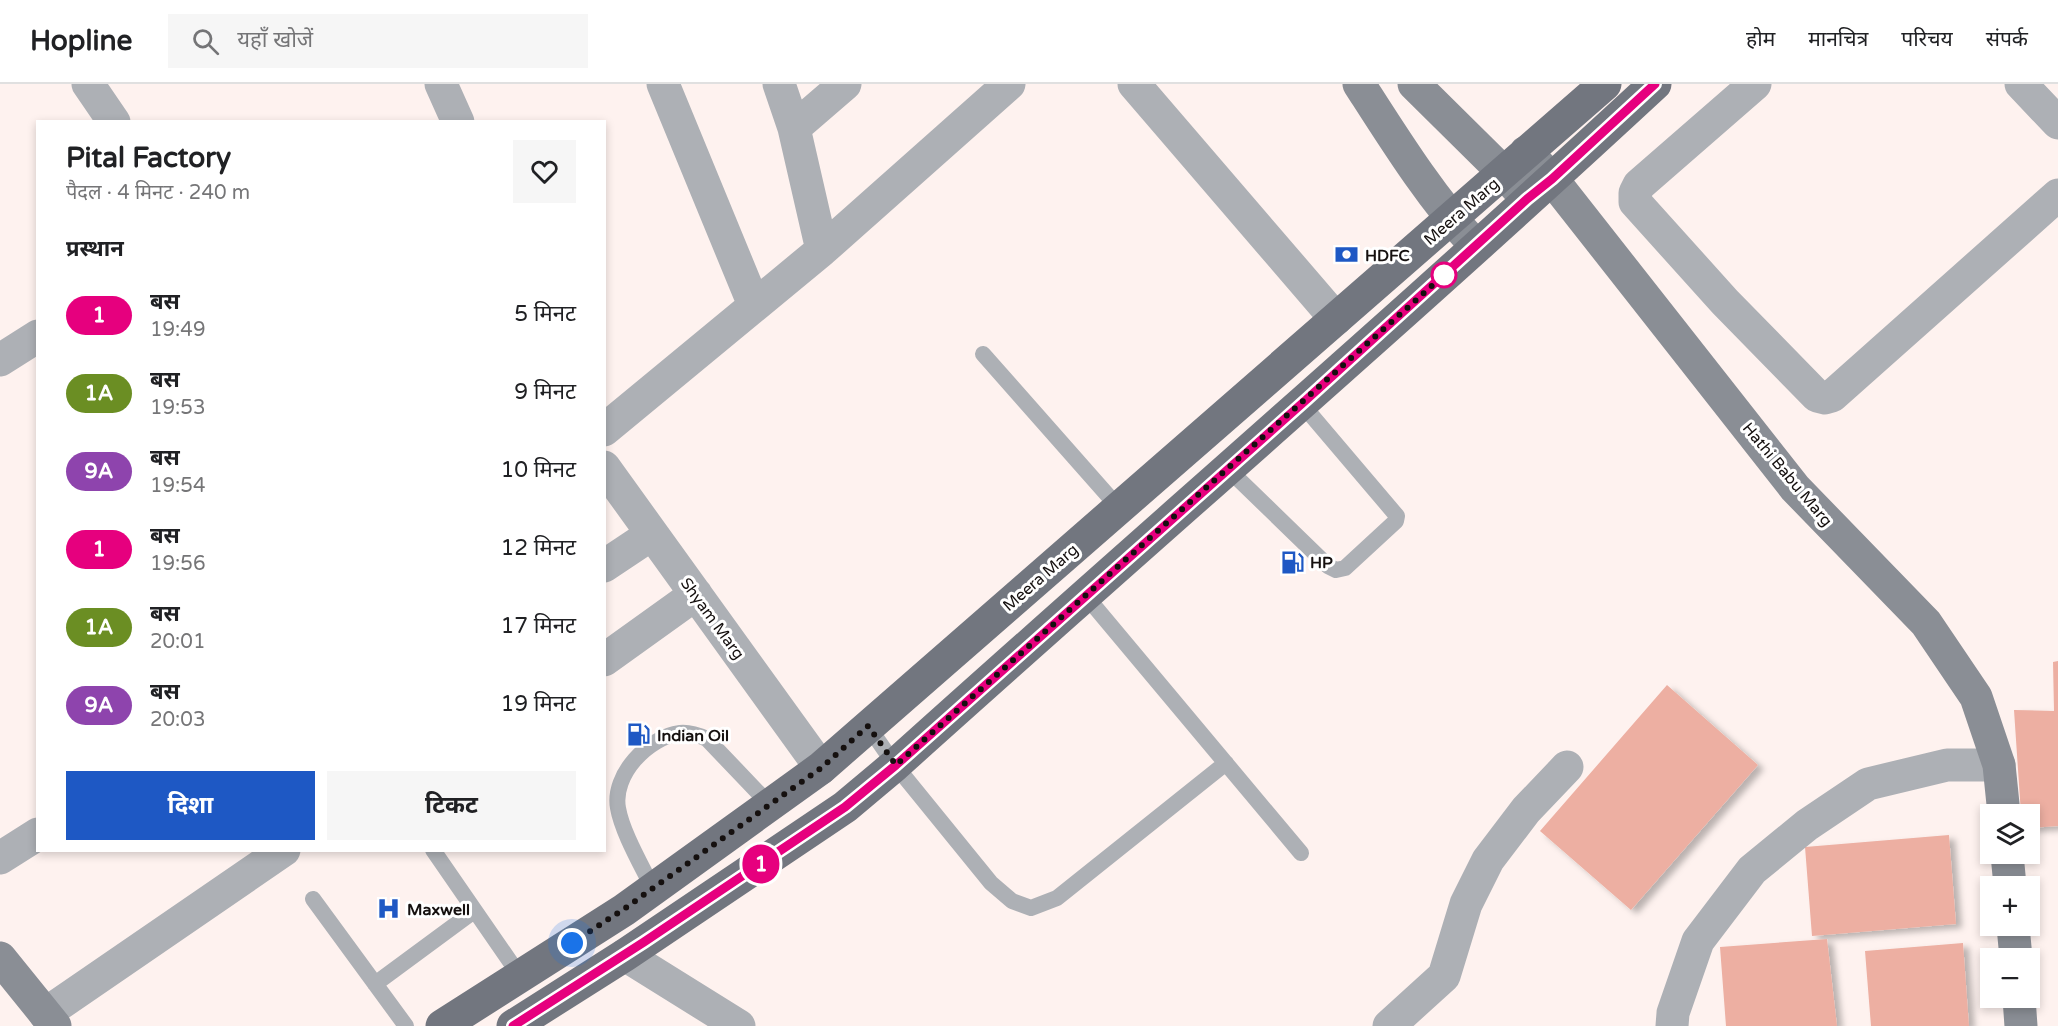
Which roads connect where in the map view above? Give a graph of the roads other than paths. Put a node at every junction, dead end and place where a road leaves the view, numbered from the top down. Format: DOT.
graph roads {
  1 [pos="88,84"];
  2 [pos="441,84"];
  3 [pos="663,84"];
  4 [pos="779,84"];
  5 [pos="845,84"];
  6 [pos="1009,84"];
  7 [pos="1134,84"];
  8 [pos="1359,84"];
  9 [pos="1414,84"];
  10 [pos="1605,84"];
  11 [pos="1655,84"];
  12 [pos="1755,84"];
  13 [pos="2021,84"];
  14 [pos="113,120"];
  15 [pos="457,120"];
  16 [pos="2058,123"];
  17 [pos="795,128"];
  18 [pos="1515,162"];
  19 [pos="1540,189"];
  20 [pos="2058,195"];
  21 [pos="1451,219"];
  22 [pos="1476,246"];
  23 [pos="822,250"];
  24 [pos="754,305"];
  25 [pos="1336,319"];
  26 [pos="983,354"];
  27 [pos="1301,403"];
  28 [pos="606,428"];
  29 [pos="1228,468"];
  30 [pos="606,470"];
  31 [pos="1119,508"];
  32 [pos="652,534"];
  33 [pos="606,565"];
  34 [pos="696,594"];
  35 [pos="1085,595"];
  36 [pos="606,659"];
  37 [pos="868,726"];
  38 [pos="1226,763"];
  39 [pos="896,765"];
  40 [pos="1999,765"];
  41 [pos="1567,767"];
  42 [pos="821,768"];
  43 [pos="2003,804"];
  44 [pos="770,805"];
  45 [pos="36,835"];
  46 [pos="282,852"];
  47 [pos="434,852"];
  48 [pos="1301,853"];
  49 [pos="0,858"];
  50 [pos="652,889"];
  51 [pos="313,899"];
  52 [pos="474,910"];
  53 [pos="625,954"];
  54 [pos="0,958"];
  55 [pos="520,976"];
  56 [pos="375,984"];
  57 [pos="2020,1008"];
  58 [pos="50,1020"];
  59 [pos="406,1026"];
  60 [pos="442,1026"];
  61 [pos="513,1026"];
  62 [pos="738,1026"];
  63 [pos="1389,1026"];
  64 [pos="1672,1026"];
  65 [pos="2021,1026"];
  1 -- 14 [label="street"];
  2 -- 15 [label="street"];
  3 -- 24 [label="street"];
  4 -- 17 [label="street"];
  5 -- 17 [label="street"];
  6 -- 23 [label="street"];
  7 -- 25 [label="street"];
  8 -- 21 [label="street"];
  9 -- 18 [label="street, Hathi Babu Marg"];
  10 -- 18 [label="main road, Meera Marg"];
  11 -- 19 [label="main road"];
  12 -- 20 [label="street"];
  13 -- 16 [label="street"];
  17 -- 23 [label="street"];
  18 -- 19 [label="street, Hathi Babu Marg"];
  18 -- 21 [label="main road, Meera Marg"];
  19 -- 22 [label="main road"];
  19 -- 40 [label="street, Hathi Babu Marg"];
  21 -- 22 [label="street"];
  21 -- 25 [label="main road, Meera Marg"];
  22 -- 27 [label="main road"];
  23 -- 24 [label="street"];
  24 -- 28 [label="street"];
  25 -- 31 [label="main road, Meera Marg"];
  26 -- 31 [label="lane"];
  27 -- 29 [label="main road"];
  27 -- 29 [label="lane"];
  29 -- 35 [label="main road"];
  30 -- 32 [label="street, Shyam Marg"];
  31 -- 37 [label="main road, Meera Marg"];
  32 -- 33 [label="street"];
  32 -- 34 [label="street, Shyam Marg"];
  34 -- 36 [label="street"];
  34 -- 42 [label="street, Shyam Marg"];
  35 -- 38 [label="lane"];
  35 -- 39 [label="main road"];
  37 -- 39 [label="lane"];
  37 -- 42 [label="main road, Meera Marg"];
  38 -- 39 [label="lane"];
  38 -- 48 [label="lane"];
  39 -- 53 [label="main road"];
  40 -- 43 [label="street, Hathi Babu Marg"];
  40 -- 64 [label="street"];
  41 -- 63 [label="street"];
  42 -- 44 [label="main road, Meera Marg"];
  44 -- 50 [label="main road, Meera Marg"];
  44 -- 50 [label="lane"];
  45 -- 49 [label="street"];
  46 -- 58 [label="street"];
  47 -- 52 [label="lane"];
  50 -- 55 [label="main road, Meera Marg"];
  51 -- 56 [label="lane"];
  52 -- 55 [label="lane"];
  52 -- 56 [label="lane"];
  53 -- 61 [label="main road"];
  53 -- 62 [label="street"];
  54 -- 58 [label="street"];
  55 -- 60 [label="main road, Meera Marg"];
  56 -- 59 [label="lane"];
  57 -- 65 [label="street"];
}
